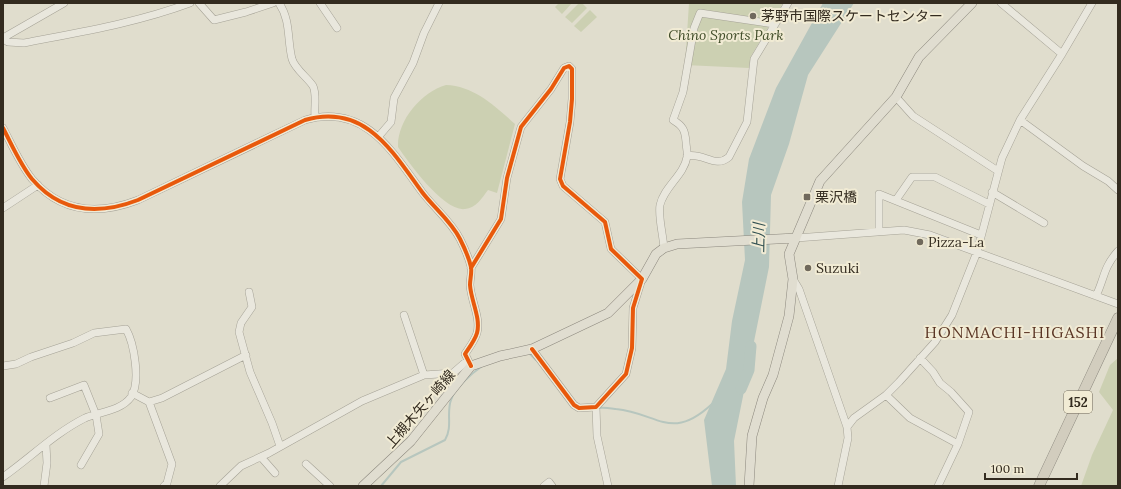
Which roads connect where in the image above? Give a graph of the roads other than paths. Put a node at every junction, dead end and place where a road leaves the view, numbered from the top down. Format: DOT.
graph roads {
  1 [pos="64,3"];
  2 [pos="190,3"];
  3 [pos="199,3"];
  4 [pos="273,3"];
  5 [pos="279,3"];
  6 [pos="320,3"];
  7 [pos="439,3"];
  8 [pos="788,3"];
  9 [pos="972,3"];
  10 [pos="1001,3"];
  11 [pos="1092,3"];
  12 [pos="774,24"];
  13 [pos="337,28"];
  14 [pos="3,38"];
  15 [pos="1062,54"];
  16 [pos="896,97"];
  17 [pos="315,117"];
  18 [pos="1020,120"];
  19 [pos="3,128"];
  20 [pos="379,136"];
  21 [pos="687,156"];
  22 [pos="998,171"];
  23 [pos="38,185"];
  24 [pos="1118,190"];
  25 [pos="992,192"];
  26 [pos="896,200"];
  27 [pos="989,204"];
  28 [pos="3,208"];
  29 [pos="1044,223"];
  30 [pos="879,232"];
  31 [pos="981,235"];
  32 [pos="796,238"];
  33 [pos="664,248"];
  34 [pos="1118,251"];
  35 [pos="977,252"];
  36 [pos="471,268"];
  37 [pos="642,279"];
  38 [pos="793,279"];
  39 [pos="249,292"];
  40 [pos="1096,296"];
  41 [pos="1118,304"];
  42 [pos="404,315"];
  43 [pos="1118,318"];
  44 [pos="532,349"];
  45 [pos="246,355"];
  46 [pos="920,358"];
  47 [pos="470,363"];
  48 [pos="3,366"];
  49 [pos="424,375"];
  50 [pos="132,393"];
  51 [pos="886,394"];
  52 [pos="50,398"];
  53 [pos="149,402"];
  54 [pos="596,409"];
  55 [pos="96,415"];
  56 [pos="848,427"];
  57 [pos="958,444"];
  58 [pos="46,445"];
  59 [pos="280,446"];
  60 [pos="260,457"];
  61 [pos="306,464"];
  62 [pos="81,465"];
  63 [pos="275,473"];
  64 [pos="3,477"];
  65 [pos="366,485"];
  66 [pos="44,486"];
  67 [pos="164,486"];
  68 [pos="220,486"];
  69 [pos="330,486"];
  70 [pos="544,486"];
  71 [pos="552,486"];
  72 [pos="608,486"];
  73 [pos="749,486"];
  74 [pos="838,486"];
  75 [pos="938,486"];
  76 [pos="1039,486"];
  1 -- 14 [label="street"];
  2 -- 14 [label="street"];
  3 -- 4 [label="street"];
  5 -- 17 [label="street"];
  6 -- 13 [label="street"];
  7 -- 20 [label="street"];
  8 -- 12 [label="street"];
  9 -- 16 [label="main road"];
  10 -- 15 [label="street"];
  11 -- 15 [label="street"];
  12 -- 21 [label="street"];
  12 -- 21 [label="street"];
  15 -- 18 [label="street"];
  16 -- 22 [label="street"];
  16 -- 32 [label="main road"];
  17 -- 20 [label="street"];
  17 -- 23 [label="street"];
  18 -- 22 [label="street"];
  18 -- 24 [label="street"];
  19 -- 23 [label="street"];
  20 -- 36 [label="street"];
  21 -- 33 [label="street"];
  22 -- 25 [label="street"];
  23 -- 28 [label="street"];
  25 -- 27 [label="street"];
  25 -- 29 [label="street"];
  26 -- 27 [label="street"];
  26 -- 30 [label="street"];
  26 -- 31 [label="street"];
  27 -- 31 [label="street"];
  30 -- 32 [label="street"];
  30 -- 35 [label="street"];
  31 -- 35 [label="street"];
  32 -- 33 [label="main road"];
  32 -- 38 [label="main road"];
  33 -- 37 [label="main road, 上槻木矢ヶ崎線"];
  34 -- 40 [label="street"];
  35 -- 40 [label="street"];
  35 -- 46 [label="street"];
  36 -- 37 [label="street"];
  36 -- 47 [label="street"];
  37 -- 44 [label="main road, 上槻木矢ヶ崎線"];
  37 -- 54 [label="street"];
  38 -- 56 [label="street"];
  38 -- 73 [label="main road"];
  39 -- 45 [label="street"];
  40 -- 41 [label="street"];
  42 -- 49 [label="street"];
  43 -- 76 [label="highway, 152"];
  44 -- 47 [label="main road, 上槻木矢ヶ崎線"];
  44 -- 54 [label="street"];
  45 -- 53 [label="street"];
  45 -- 59 [label="street"];
  46 -- 51 [label="street"];
  46 -- 57 [label="street"];
  47 -- 49 [label="street"];
  47 -- 65 [label="main road, 上槻木矢ヶ崎線"];
  48 -- 50 [label="street"];
  49 -- 59 [label="street"];
  50 -- 53 [label="street"];
  50 -- 55 [label="street"];
  51 -- 56 [label="street"];
  51 -- 57 [label="street"];
  52 -- 55 [label="street"];
  53 -- 67 [label="street"];
  54 -- 72 [label="street"];
  55 -- 58 [label="street"];
  55 -- 62 [label="street"];
  56 -- 74 [label="street"];
  57 -- 75 [label="street"];
  58 -- 64 [label="street"];
  58 -- 66 [label="street"];
  59 -- 60 [label="street"];
  60 -- 63 [label="street"];
  60 -- 68 [label="street"];
  61 -- 69 [label="street"];
  70 -- 71 [label="street"];
}
